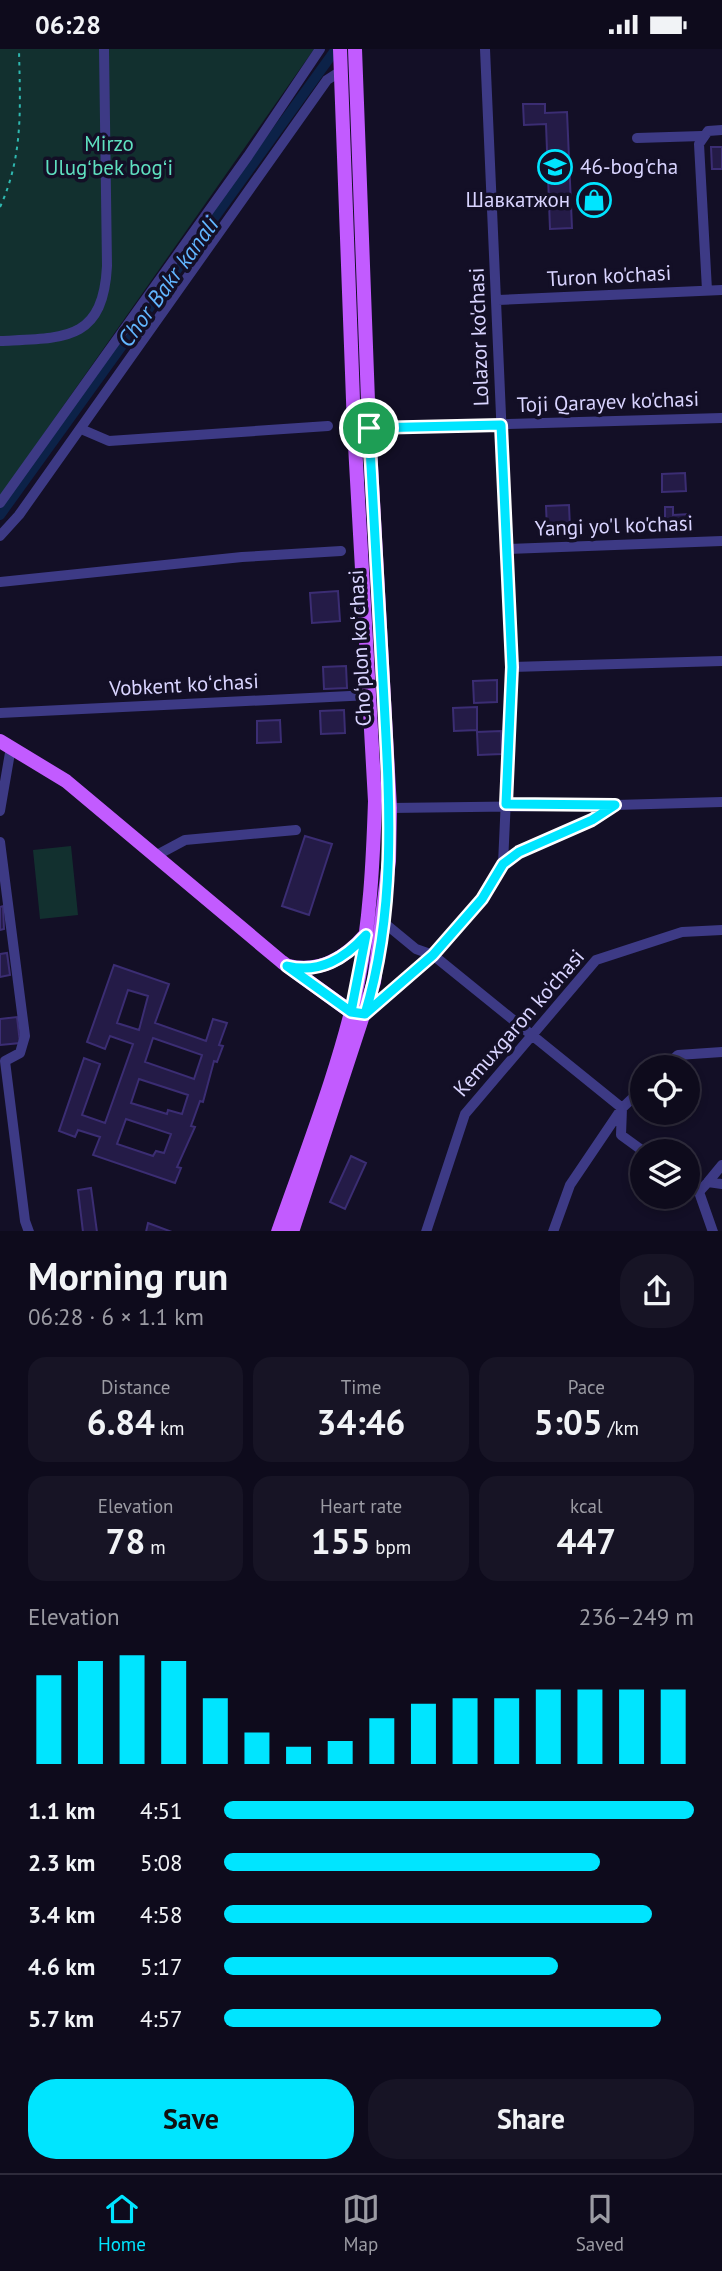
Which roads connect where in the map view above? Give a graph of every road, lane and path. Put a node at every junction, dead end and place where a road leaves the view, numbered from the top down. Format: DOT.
graph roads {
  1 [pos="19,49"];
  2 [pos="104,49"];
  3 [pos="320,49"];
  4 [pos="355,49"];
  5 [pos="485,49"];
  6 [pos="341,61"];
  7 [pos="722,130"];
  8 [pos="702,136"];
  9 [pos="637,138"];
  10 [pos="0,207"];
  11 [pos="722,290"];
  12 [pos="707,291"];
  13 [pos="498,300"];
  14 [pos="0,341"];
  15 [pos="722,418"];
  16 [pos="501,425"];
  17 [pos="328,426"];
  18 [pos="369,428"];
  19 [pos="81,429"];
  20 [pos="0,503"];
  21 [pos="0,536"];
  22 [pos="722,541"];
  23 [pos="507,549"];
  24 [pos="341,551"];
  25 [pos="0,582"];
  26 [pos="722,661"];
  27 [pos="512,667"];
  28 [pos="370,695"];
  29 [pos="0,713"];
  30 [pos="6,744"];
  31 [pos="722,802"];
  32 [pos="506,804"];
  33 [pos="615,805"];
  34 [pos="390,808"];
  35 [pos="0,811"];
  36 [pos="296,830"];
  37 [pos="0,842"];
  38 [pos="157,855"];
  39 [pos="503,864"];
  40 [pos="3,885"];
  41 [pos="383,921"];
  42 [pos="722,930"];
  43 [pos="366,935"];
  44 [pos="12,937"];
  45 [pos="0,938"];
  46 [pos="433,955"];
  47 [pos="287,966"];
  48 [pos="358,1013"];
  49 [pos="530,1036"];
  50 [pos="722,1052"];
  51 [pos="678,1055"];
  52 [pos="630,1100"];
  53 [pos="622,1108"];
  54 [pos="630,1142"];
  55 [pos="722,1165"];
  56 [pos="708,1182"];
  57 [pos="722,1184"];
  58 [pos="700,1191"];
  59 [pos="700,1195"];
  60 [pos="29,1231"];
  61 [pos="278,1231"];
  62 [pos="292,1231"];
  63 [pos="426,1231"];
  64 [pos="553,1231"];
  65 [pos="713,1231"];
  1 -- 10 [label="path"];
  2 -- 14 [label="street"];
  3 -- 20 [label="street"];
  4 -- 18 [label="main road, Choʻplon koʻchasi"];
  5 -- 13 [label="street, Lolazor ko'chasi"];
  6 -- 19 [label="street"];
  6 -- 28 [label="main road, Choʻplon koʻchasi"];
  7 -- 8 [label="street"];
  8 -- 9 [label="street"];
  8 -- 12 [label="street"];
  11 -- 12 [label="street, Turon ko'chasi"];
  12 -- 13 [label="street, Turon ko'chasi"];
  13 -- 16 [label="street, Lolazor ko'chasi"];
  15 -- 16 [label="street, Toji Qarayev ko'chasi"];
  16 -- 18 [label="street, Toji Qarayev ko'chasi"];
  16 -- 23 [label="street, Lolazor ko'chasi"];
  17 -- 19 [label="street"];
  18 -- 34 [label="main road, Choʻplon koʻchasi"];
  19 -- 21 [label="street"];
  22 -- 23 [label="street, Yangi yo'l ko'chasi"];
  23 -- 27 [label="street, Lolazor ko'chasi"];
  24 -- 25 [label="street"];
  26 -- 27 [label="street"];
  27 -- 32 [label="street, Lolazor ko'chasi"];
  28 -- 29 [label="street, Vobkent koʻchasi"];
  28 -- 43 [label="main road, Choʻplon koʻchasi"];
  30 -- 35 [label="street"];
  30 -- 38 [label="main road"];
  31 -- 33 [label="street"];
  32 -- 33 [label="street"];
  32 -- 34 [label="street"];
  32 -- 39 [label="street, Lolazor ko'chasi"];
  33 -- 39 [label="street"];
  34 -- 41 [label="main road, Choʻplon koʻchasi"];
  36 -- 38 [label="street"];
  37 -- 40 [label="street"];
  38 -- 47 [label="main road"];
  39 -- 46 [label="street"];
  40 -- 44 [label="street"];
  41 -- 46 [label="street"];
  41 -- 48 [label="main road, Choʻplon koʻchasi"];
  42 -- 49 [label="street, Kemuxgaron ko'chasi"];
  43 -- 47 [label="main road"];
  43 -- 48 [label="main road, Choʻplon koʻchasi"];
  44 -- 45 [label="street"];
  44 -- 60 [label="street"];
  46 -- 48 [label="street"];
  46 -- 49 [label="street"];
  47 -- 48 [label="main road"];
  48 -- 61 [label="main road, Choʻplon koʻchasi"];
  48 -- 62 [label="main road, Choʻplon koʻchasi"];
  49 -- 53 [label="street"];
  49 -- 63 [label="street, Kemuxgaron ko'chasi"];
  50 -- 51 [label="street"];
  52 -- 53 [label="street"];
  53 -- 54 [label="street"];
  53 -- 64 [label="street"];
  55 -- 56 [label="street"];
  56 -- 57 [label="street"];
  56 -- 58 [label="street"];
  59 -- 65 [label="street"];
}
